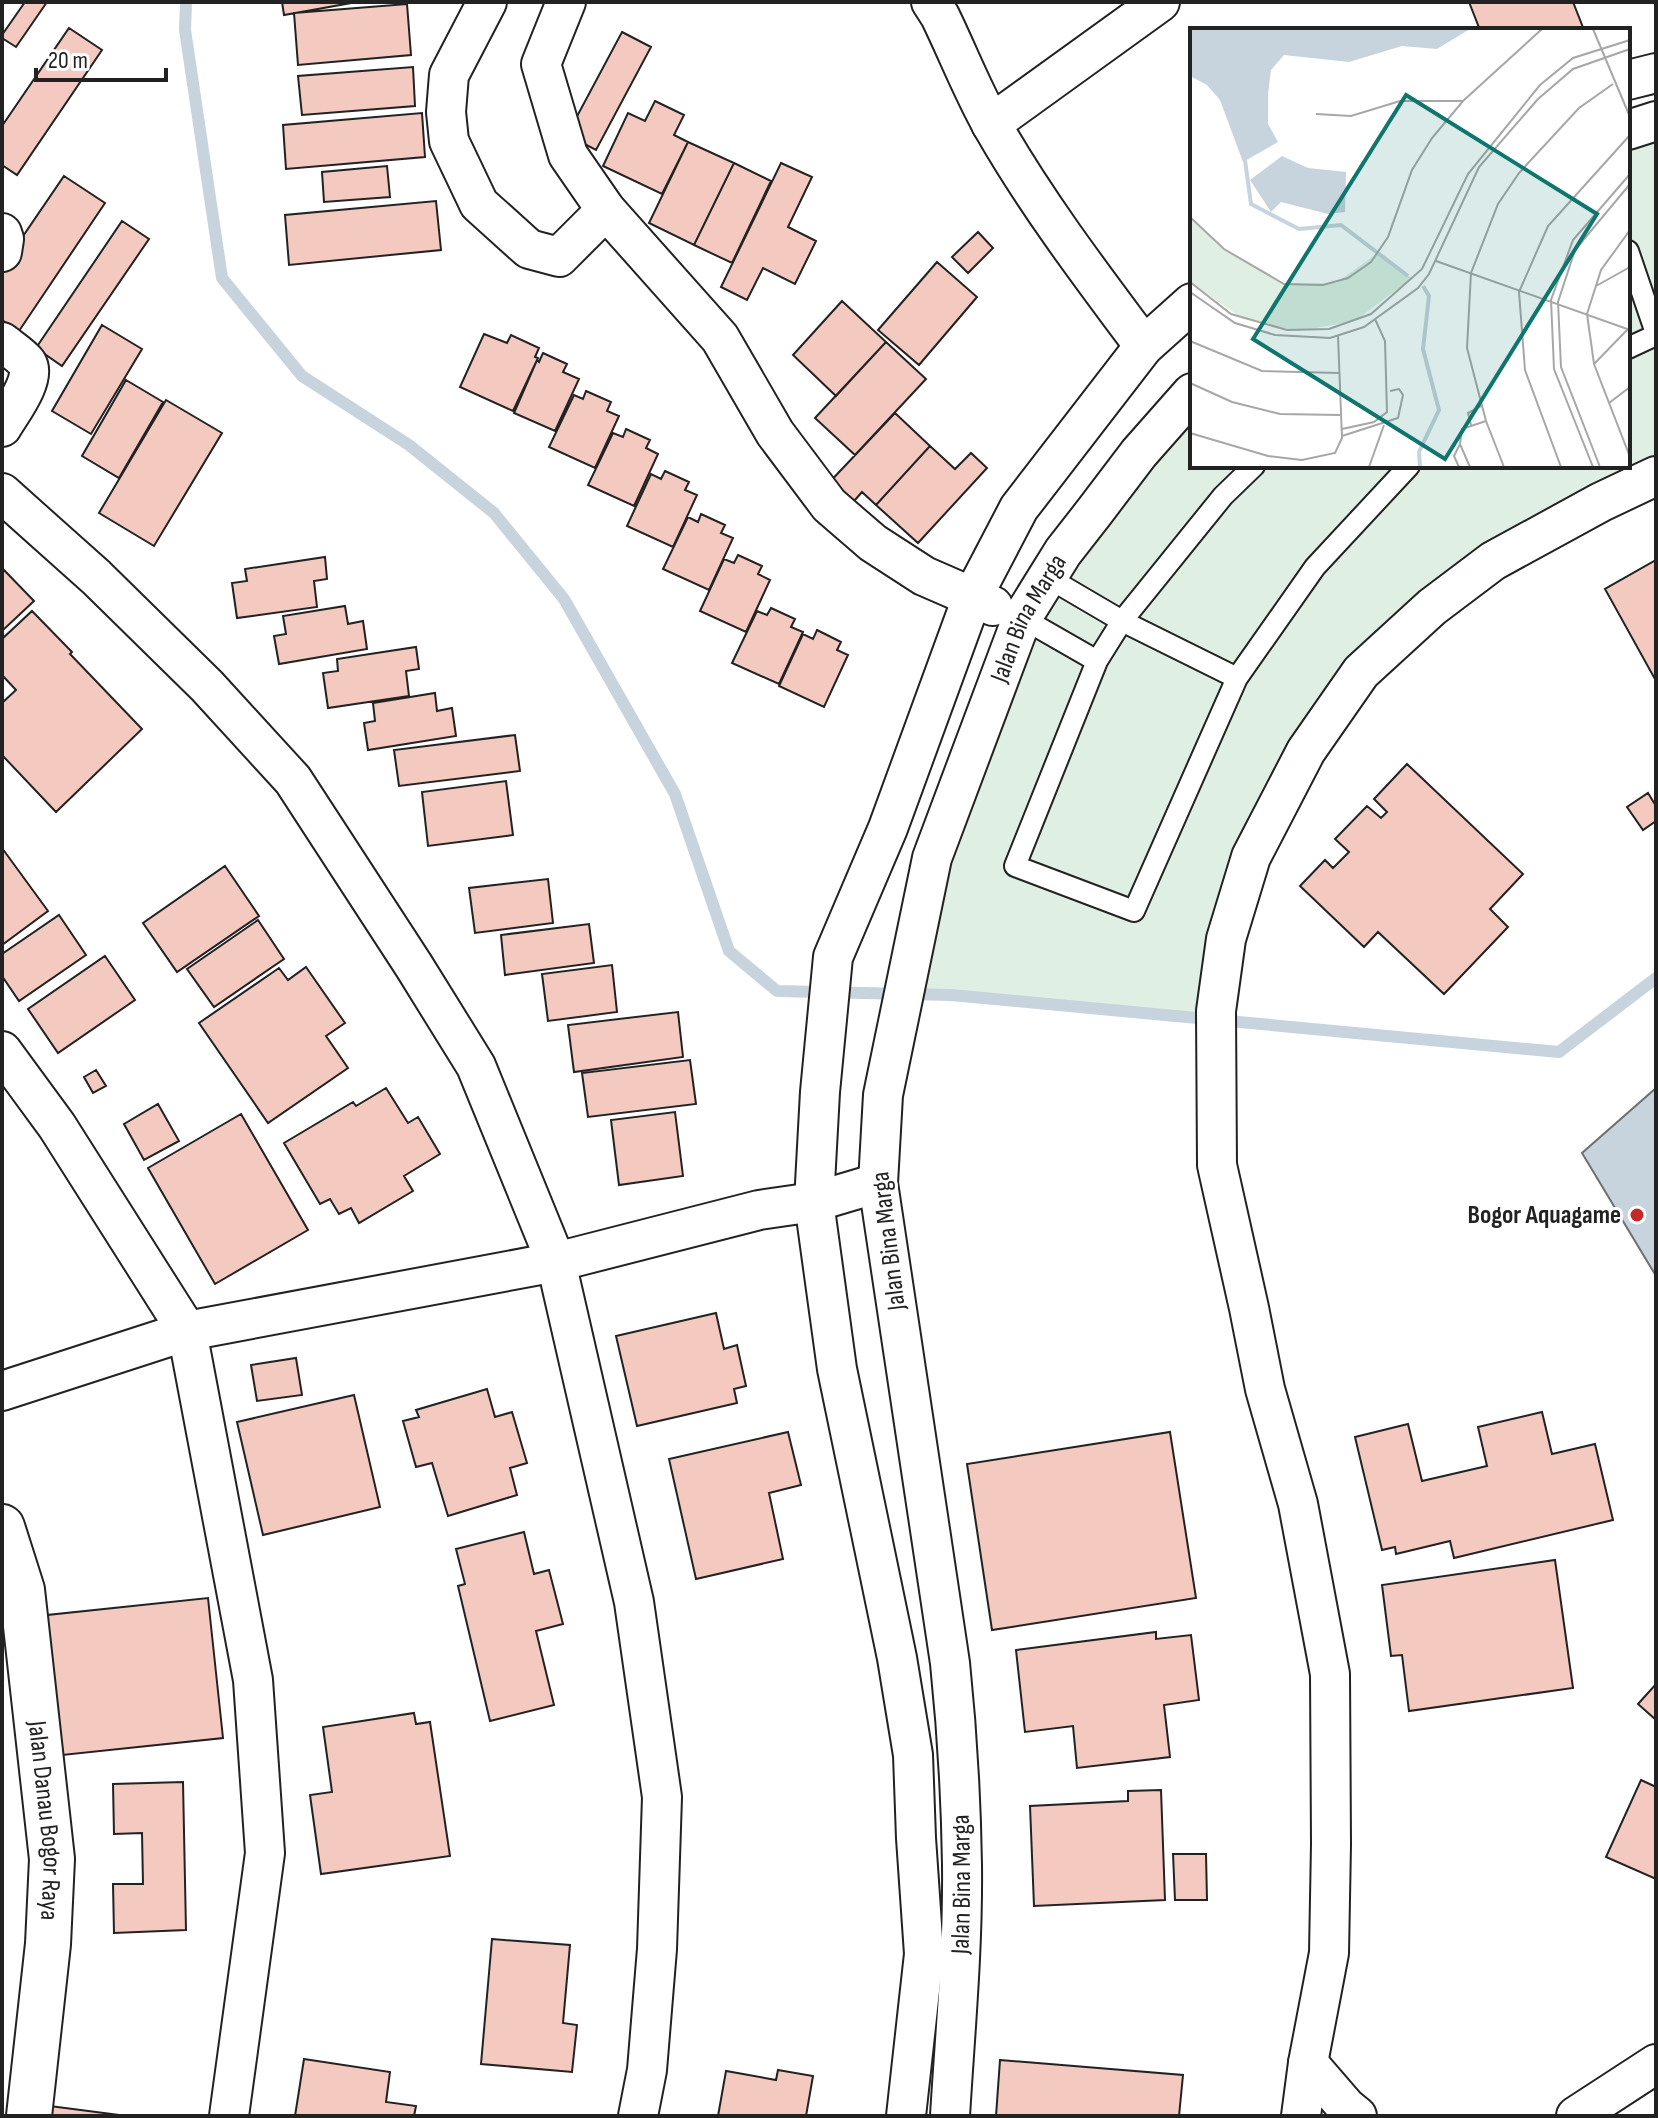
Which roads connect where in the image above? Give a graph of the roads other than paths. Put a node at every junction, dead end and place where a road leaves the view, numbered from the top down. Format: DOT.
graph roads {
  1 [pos="487,2"];
  2 [pos="566,2"];
  3 [pos="931,2"];
  4 [pos="1160,2"];
  5 [pos="1656,73"];
  6 [pos="1630,80"];
  7 [pos="1656,121"];
  8 [pos="991,124"];
  9 [pos="1630,129"];
  10 [pos="606,210"];
  11 [pos="2,233"];
  12 [pos="2,252"];
  13 [pos="1630,257"];
  14 [pos="1190,305"];
  15 [pos="1656,334"];
  16 [pos="2,342"];
  17 [pos="1144,346"];
  18 [pos="1630,347"];
  19 [pos="1190,395"];
  20 [pos="2,427"];
  21 [pos="1252,468"];
  22 [pos="1407,468"];
  23 [pos="1656,476"];
  24 [pos="2,493"];
  25 [pos="1047,577"];
  26 [pos="972,598"];
  27 [pos="1022,618"];
  28 [pos="1122,621"];
  29 [pos="1097,661"];
  30 [pos="1237,678"];
  31 [pos="2,1051"];
  32 [pos="878,1183"];
  33 [pos="814,1202"];
  34 [pos="556,1262"];
  35 [pos="187,1331"];
  36 [pos="2,1391"];
  37 [pos="2,1527"];
  38 [pos="1308,2063"];
  39 [pos="1656,2064"];
  40 [pos="29,2116"];
  41 [pos="229,2116"];
  42 [pos="638,2116"];
  43 [pos="906,2116"];
  44 [pos="950,2116"];
  45 [pos="1301,2116"];
  46 [pos="1357,2116"];
  47 [pos="1576,2116"];
  1 -- 10 [label="street"];
  2 -- 10 [label="street"];
  3 -- 8 [label="street"];
  4 -- 8 [label="street"];
  5 -- 6 [label="street"];
  7 -- 9 [label="street"];
  8 -- 17 [label="street"];
  10 -- 26 [label="street"];
  11 -- 12 [label="street"];
  13 -- 15 [label="lane"];
  14 -- 17 [label="street"];
  15 -- 18 [label="lane"];
  16 -- 20 [label="street"];
  17 -- 26 [label="street"];
  19 -- 25 [label="street, Jalan Bina Marga"];
  21 -- 28 [label="lane"];
  22 -- 30 [label="lane"];
  23 -- 38 [label="street"];
  24 -- 34 [label="street"];
  25 -- 27 [label="street, Jalan Bina Marga"];
  25 -- 28 [label="lane"];
  26 -- 27 [label="street"];
  26 -- 33 [label="street, Jalan Bina Marga"];
  27 -- 29 [label="lane"];
  27 -- 32 [label="street, Jalan Bina Marga"];
  28 -- 29 [label="lane"];
  28 -- 30 [label="lane"];
  29 -- 30 [label="lane"];
  31 -- 35 [label="street"];
  32 -- 33 [label="street"];
  32 -- 44 [label="street, Jalan Bina Marga"];
  33 -- 34 [label="street"];
  33 -- 43 [label="street, Jalan Bina Marga"];
  34 -- 35 [label="street"];
  34 -- 42 [label="street"];
  35 -- 36 [label="street"];
  35 -- 41 [label="street"];
  37 -- 40 [label="street, Jalan Danau Bogor Raya"];
  38 -- 45 [label="street"];
  38 -- 46 [label="street"];
  39 -- 47 [label="street"];
}
